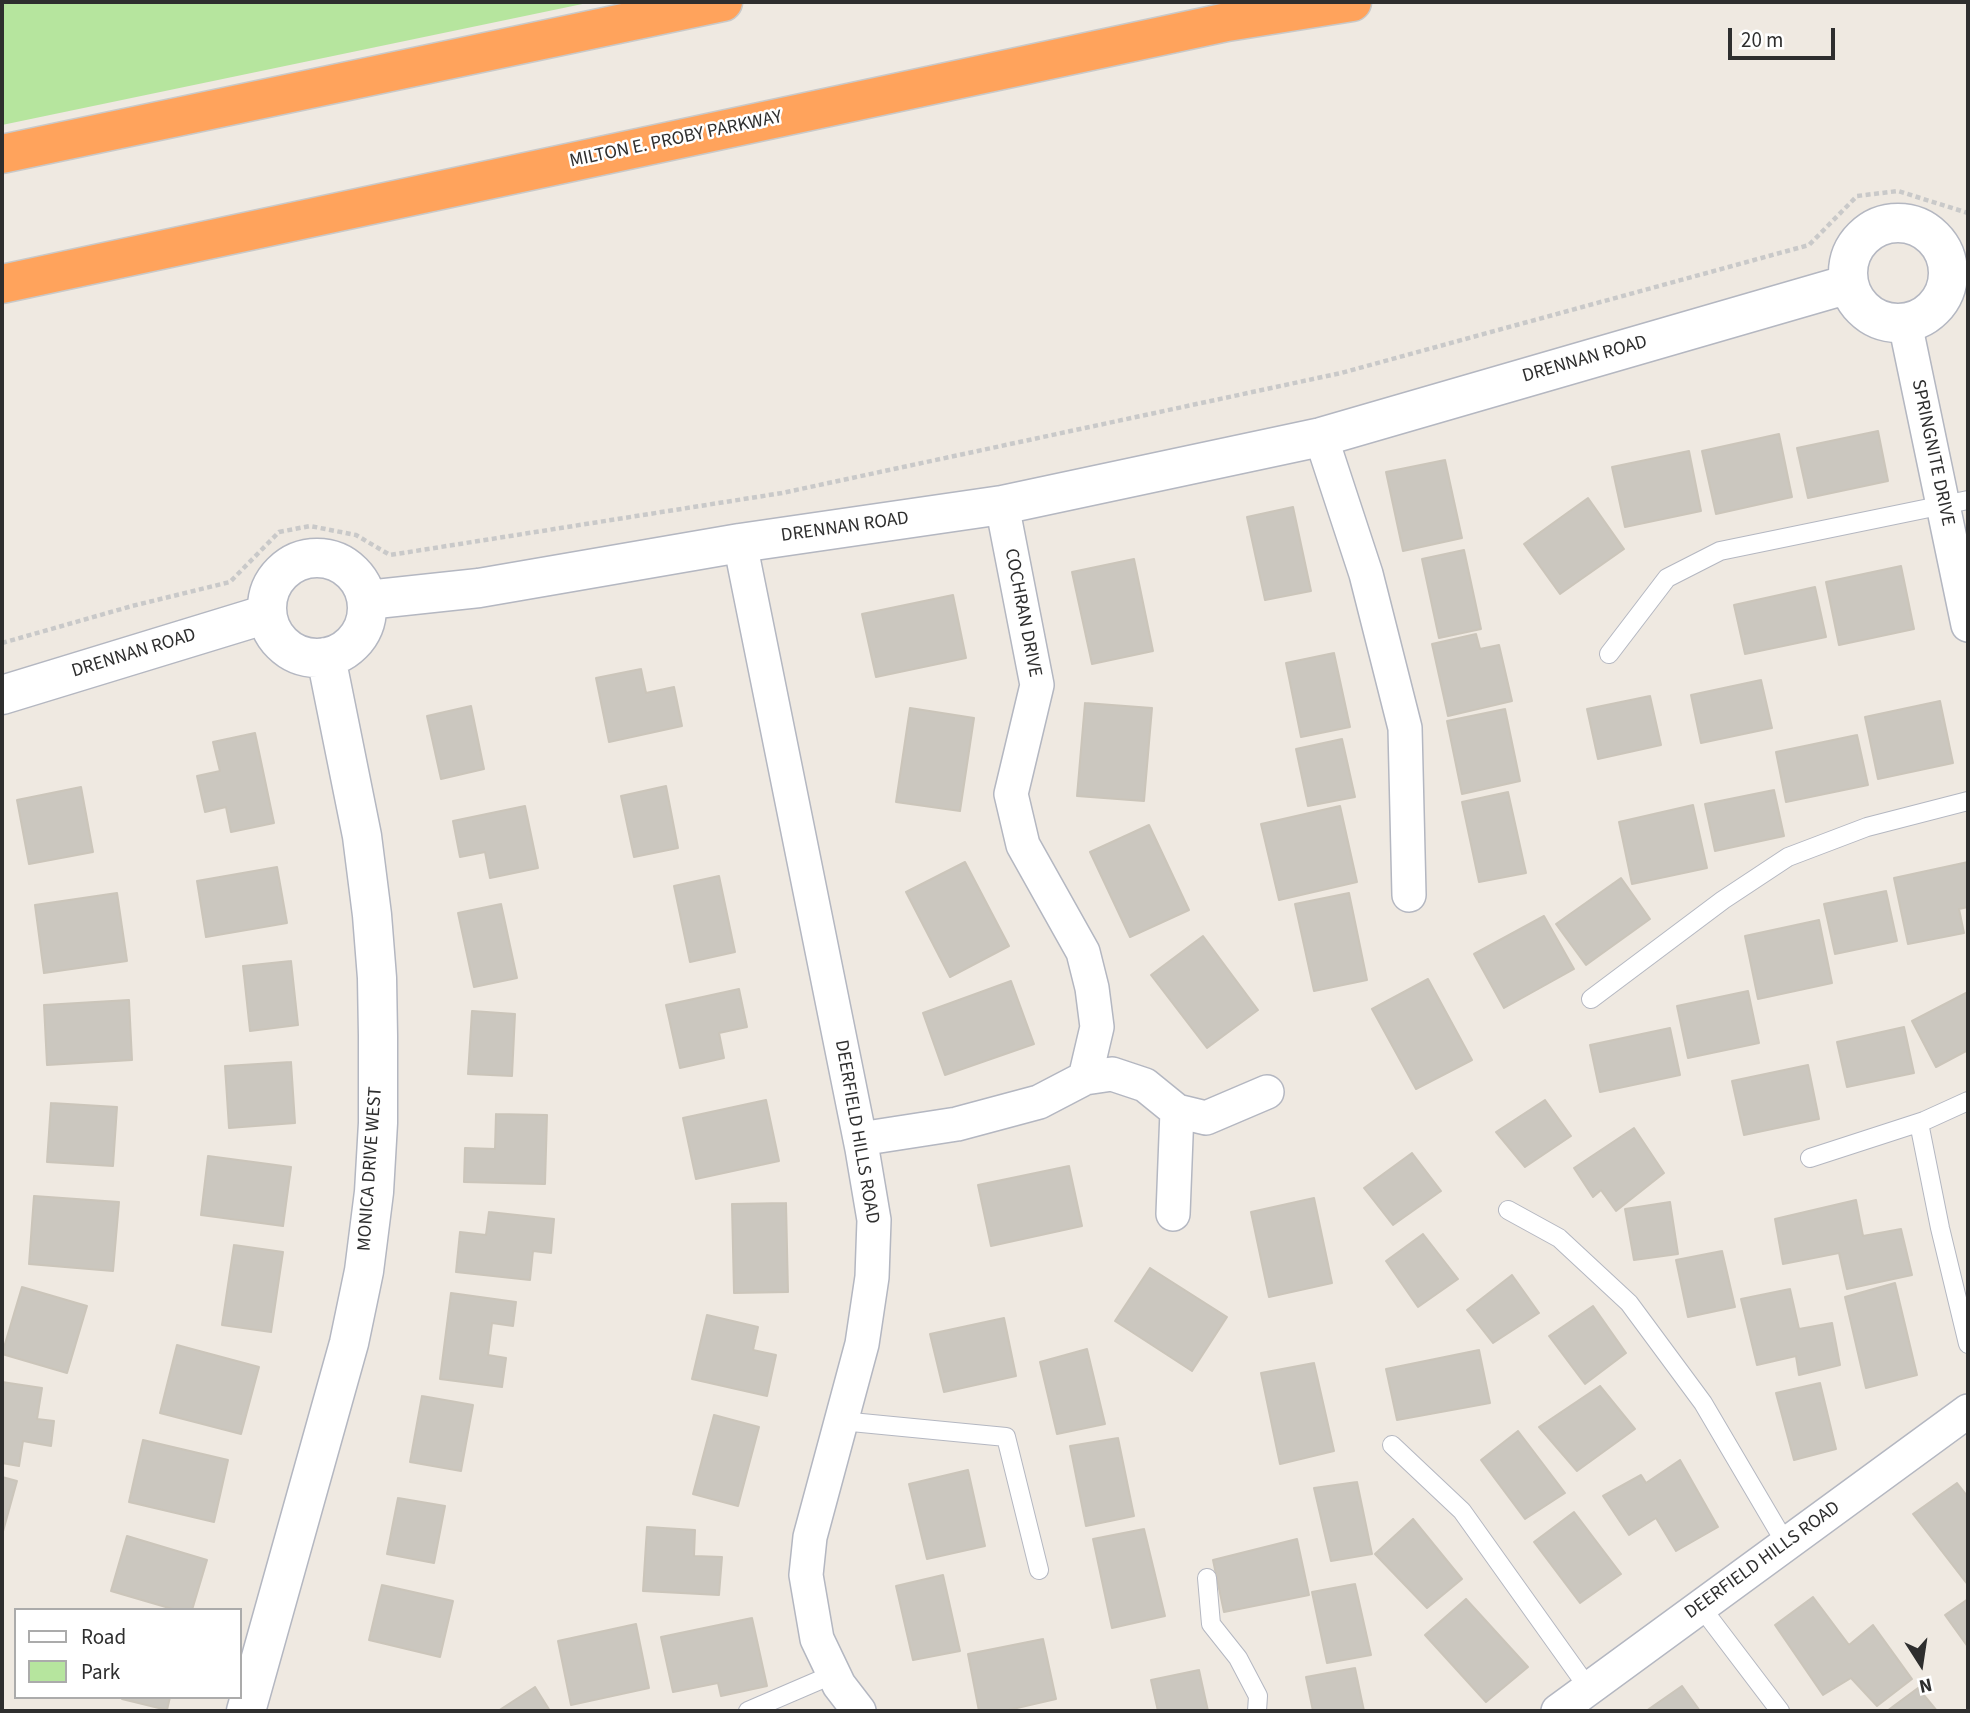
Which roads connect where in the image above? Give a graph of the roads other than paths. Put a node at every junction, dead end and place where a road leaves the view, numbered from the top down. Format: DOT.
graph roads {
  1 [pos="723,2"];
  2 [pos="1352,2"];
  3 [pos="2,154"];
  4 [pos="1958,260"];
  5 [pos="2,284"];
  6 [pos="1849,284"];
  7 [pos="1905,323"];
  8 [pos="1321,437"];
  9 [pos="1955,504"];
  10 [pos="1002,505"];
  11 [pos="740,543"];
  12 [pos="367,600"];
  13 [pos="267,614"];
  14 [pos="1968,625"];
  15 [pos="1609,654"];
  16 [pos="326,657"];
  17 [pos="2,695"];
  18 [pos="1968,801"];
  19 [pos="1409,895"];
  20 [pos="1591,999"];
  21 [pos="1084,1078"];
  22 [pos="1268,1092"];
  23 [pos="1968,1101"];
  24 [pos="1177,1111"];
  25 [pos="1919,1123"];
  26 [pos="860,1139"];
  27 [pos="1810,1158"];
  28 [pos="1508,1210"];
  29 [pos="1173,1214"];
  30 [pos="1968,1344"];
  31 [pos="1968,1411"];
  32 [pos="841,1421"];
  33 [pos="1392,1445"];
  34 [pos="1786,1544"];
  35 [pos="1039,1570"];
  36 [pos="1207,1578"];
  37 [pos="1701,1607"];
  38 [pos="834,1674"];
  39 [pos="1589,1689"];
  40 [pos="246,1711"];
  41 [pos="748,1711"];
  42 [pos="859,1711"];
  43 [pos="1257,1711"];
  44 [pos="1558,1711"];
  45 [pos="1780,1711"];
  1 -- 3 [label="highway"];
  2 -- 5 [label="highway, MILTON E. PROBY PARKWAY"];
  4 -- 6 [label="street"];
  4 -- 7 [label="street"];
  6 -- 7 [label="street"];
  6 -- 8 [label="street, DRENNAN ROAD"];
  7 -- 9 [label="street, SPRINGNITE DRIVE"];
  8 -- 10 [label="street, DRENNAN ROAD"];
  8 -- 19 [label="street"];
  9 -- 14 [label="street, SPRINGNITE DRIVE"];
  9 -- 15 [label="lane"];
  10 -- 11 [label="street, DRENNAN ROAD"];
  10 -- 21 [label="street, COCHRAN DRIVE"];
  11 -- 12 [label="street, DRENNAN ROAD"];
  11 -- 26 [label="street, DEERFIELD HILLS ROAD"];
  12 -- 13 [label="street"];
  12 -- 16 [label="street"];
  13 -- 16 [label="street"];
  13 -- 17 [label="street, DRENNAN ROAD"];
  16 -- 40 [label="street, MONICA DRIVE WEST"];
  18 -- 20 [label="lane"];
  21 -- 24 [label="street"];
  21 -- 26 [label="street"];
  22 -- 24 [label="street"];
  23 -- 25 [label="lane"];
  24 -- 29 [label="street"];
  25 -- 27 [label="lane"];
  25 -- 30 [label="lane"];
  26 -- 32 [label="street, DEERFIELD HILLS ROAD"];
  28 -- 34 [label="lane"];
  31 -- 34 [label="street, DEERFIELD HILLS ROAD"];
  32 -- 35 [label="lane"];
  32 -- 38 [label="street, DEERFIELD HILLS ROAD"];
  33 -- 39 [label="lane"];
  34 -- 37 [label="street, DEERFIELD HILLS ROAD"];
  36 -- 43 [label="lane"];
  37 -- 39 [label="street, DEERFIELD HILLS ROAD"];
  37 -- 45 [label="lane"];
  38 -- 41 [label="lane"];
  38 -- 42 [label="street, DEERFIELD HILLS ROAD"];
  39 -- 44 [label="street, DEERFIELD HILLS ROAD"];
}
